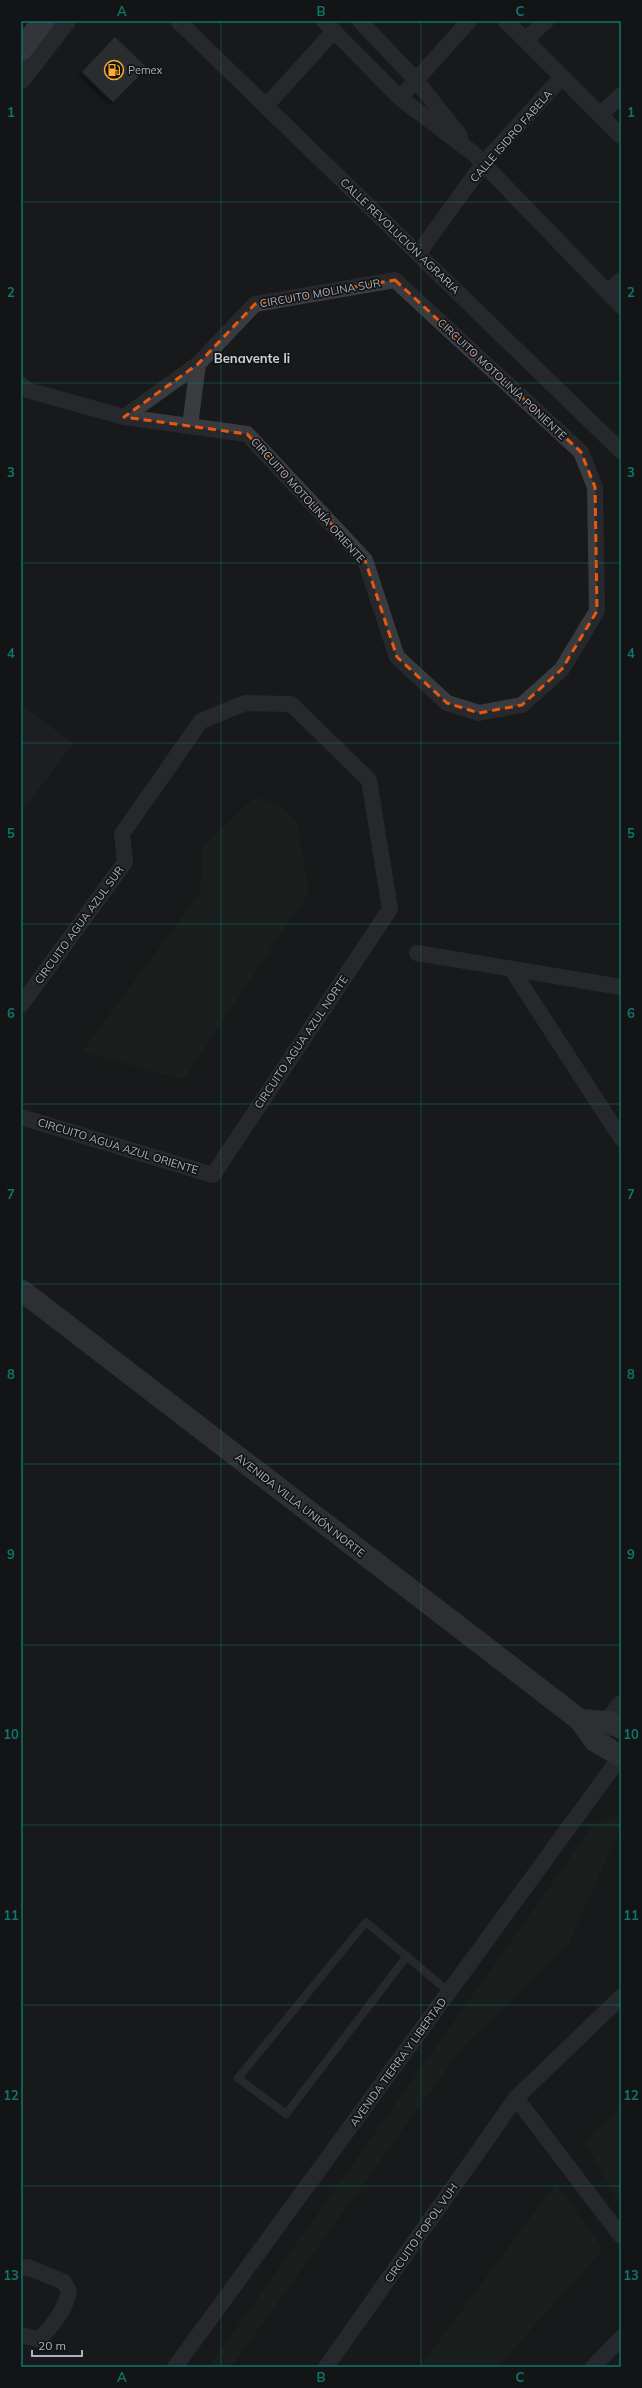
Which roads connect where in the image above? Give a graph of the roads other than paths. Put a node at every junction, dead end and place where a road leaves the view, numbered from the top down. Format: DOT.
graph roads {
  1 [pos="43,21"];
  2 [pos="66,21"];
  3 [pos="178,21"];
  4 [pos="360,21"];
  5 [pos="469,21"];
  6 [pos="506,21"];
  7 [pos="546,21"];
  8 [pos="329,26"];
  9 [pos="525,40"];
  10 [pos="21,50"];
  11 [pos="562,77"];
  12 [pos="21,79"];
  13 [pos="415,79"];
  14 [pos="621,95"];
  15 [pos="400,98"];
  16 [pos="266,106"];
  17 [pos="600,115"];
  18 [pos="621,136"];
  19 [pos="478,159"];
  20 [pos="418,254"];
  21 [pos="395,280"];
  22 [pos="621,280"];
  23 [pos="608,292"];
  24 [pos="621,306"];
  25 [pos="198,364"];
  26 [pos="21,384"];
  27 [pos="124,417"];
  28 [pos="190,426"];
  29 [pos="621,451"];
  30 [pos="479,713"];
  31 [pos="390,909"];
  32 [pos="417,953"];
  33 [pos="512,970"];
  34 [pos="621,987"];
  35 [pos="21,1005"];
  36 [pos="22,1116"];
  37 [pos="621,1138"];
  38 [pos="212,1175"];
  39 [pos="21,1290"];
  40 [pos="617,1718"];
  41 [pos="580,1720"];
  42 [pos="595,1741"];
  43 [pos="621,1756"];
  44 [pos="407,1956"];
  45 [pos="449,1992"];
  46 [pos="621,1997"];
  47 [pos="516,2098"];
  48 [pos="621,2236"];
  49 [pos="21,2269"];
  50 [pos="21,2335"];
  51 [pos="621,2338"];
  52 [pos="175,2367"];
  53 [pos="326,2367"];
  54 [pos="594,2367"];
  1 -- 10 [label="main road"];
  2 -- 12 [label="street"];
  3 -- 16 [label="street, CALLE REVOLUCIÓN AGRARIA"];
  4 -- 13 [label="street"];
  5 -- 13 [label="street"];
  6 -- 9 [label="street"];
  7 -- 9 [label="street"];
  8 -- 15 [label="street"];
  8 -- 16 [label="street"];
  9 -- 11 [label="street"];
  11 -- 17 [label="street"];
  11 -- 19 [label="street, CALLE ISIDRO FABELA"];
  13 -- 15 [label="street"];
  13 -- 19 [label="street"];
  14 -- 17 [label="street"];
  15 -- 19 [label="street"];
  16 -- 20 [label="street, CALLE REVOLUCIÓN AGRARIA"];
  17 -- 18 [label="street"];
  19 -- 20 [label="street, CALLE ISIDRO FABELA"];
  19 -- 23 [label="street"];
  20 -- 29 [label="street, CALLE REVOLUCIÓN AGRARIA"];
  21 -- 25 [label="street, CIRCUITO MOLINA SUR"];
  21 -- 30 [label="street, CIRCUITO MOTOLINÍA PONIENTE"];
  22 -- 23 [label="street"];
  23 -- 24 [label="street"];
  25 -- 27 [label="street, CIRCUITO MOLINA SUR"];
  25 -- 28 [label="street"];
  26 -- 27 [label="street, CIRCUITO MOTOLINÍA ORIENTE"];
  27 -- 28 [label="street, CIRCUITO MOTOLINÍA ORIENTE"];
  28 -- 30 [label="street, CIRCUITO MOTOLINÍA ORIENTE"];
  31 -- 35 [label="street, CIRCUITO AGUA AZUL SUR"];
  31 -- 38 [label="street, CIRCUITO AGUA AZUL NORTE"];
  32 -- 33 [label="street"];
  33 -- 34 [label="street"];
  33 -- 37 [label="street"];
  36 -- 38 [label="street, CIRCUITO AGUA AZUL ORIENTE"];
  39 -- 41 [label="main road, AVENIDA VILLA UNIÓN NORTE"];
  40 -- 41 [label="main road"];
  40 -- 42 [label="street"];
  41 -- 42 [label="main road, AVENIDA VILLA UNIÓN NORTE"];
  42 -- 43 [label="main road, AVENIDA VILLA UNIÓN NORTE"];
  43 -- 45 [label="street, AVENIDA TIERRA Y LIBERTAD"];
  44 -- 44 [label="lane"];
  44 -- 45 [label="lane"];
  45 -- 52 [label="street, AVENIDA TIERRA Y LIBERTAD"];
  46 -- 47 [label="street, CIRCUITO POPOL VUH"];
  47 -- 48 [label="street"];
  47 -- 53 [label="street, CIRCUITO POPOL VUH"];
  49 -- 50 [label="street"];
  51 -- 54 [label="street"];
}
